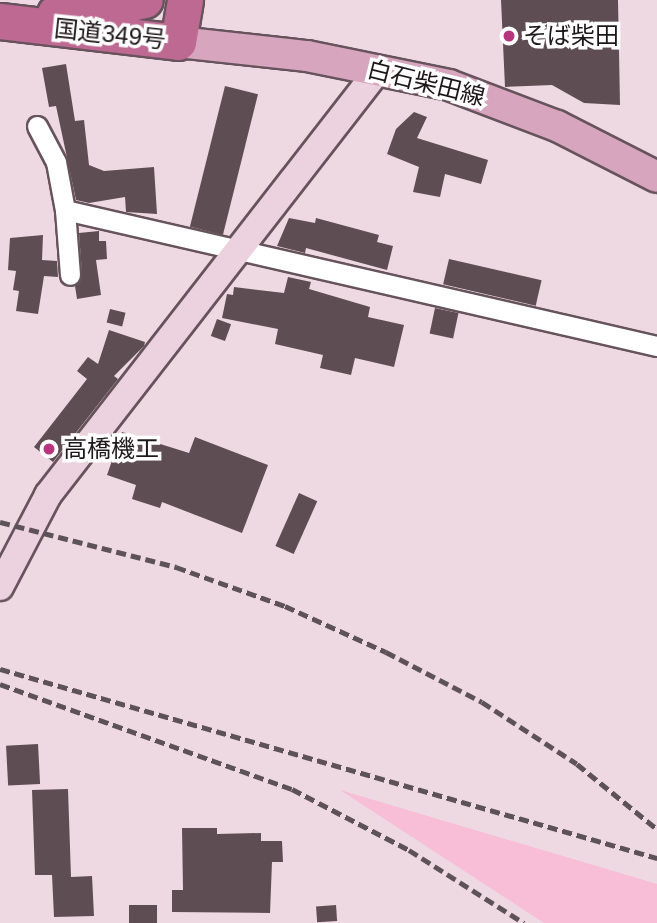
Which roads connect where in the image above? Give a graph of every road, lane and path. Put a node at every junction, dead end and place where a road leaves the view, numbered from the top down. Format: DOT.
graph roads {
  1 [pos="185,0"];
  2 [pos="140,1"];
  3 [pos="0,20"];
  4 [pos="178,42"];
  5 [pos="379,69"];
  6 [pos="37,126"];
  7 [pos="657,177"];
  8 [pos="65,210"];
  9 [pos="242,250"];
  10 [pos="70,275"];
  11 [pos="657,346"];
  12 [pos="0,587"];
  1 -- 4 [label="highway, 国道349号"];
  2 -- 3 [label="highway"];
  3 -- 4 [label="highway, 国道349号"];
  4 -- 5 [label="main road, 白石柴田線"];
  5 -- 7 [label="main road, 白石柴田線"];
  5 -- 9 [label="street"];
  6 -- 8 [label="street"];
  8 -- 9 [label="street"];
  8 -- 10 [label="street"];
  9 -- 11 [label="street"];
  9 -- 12 [label="street"];
}
